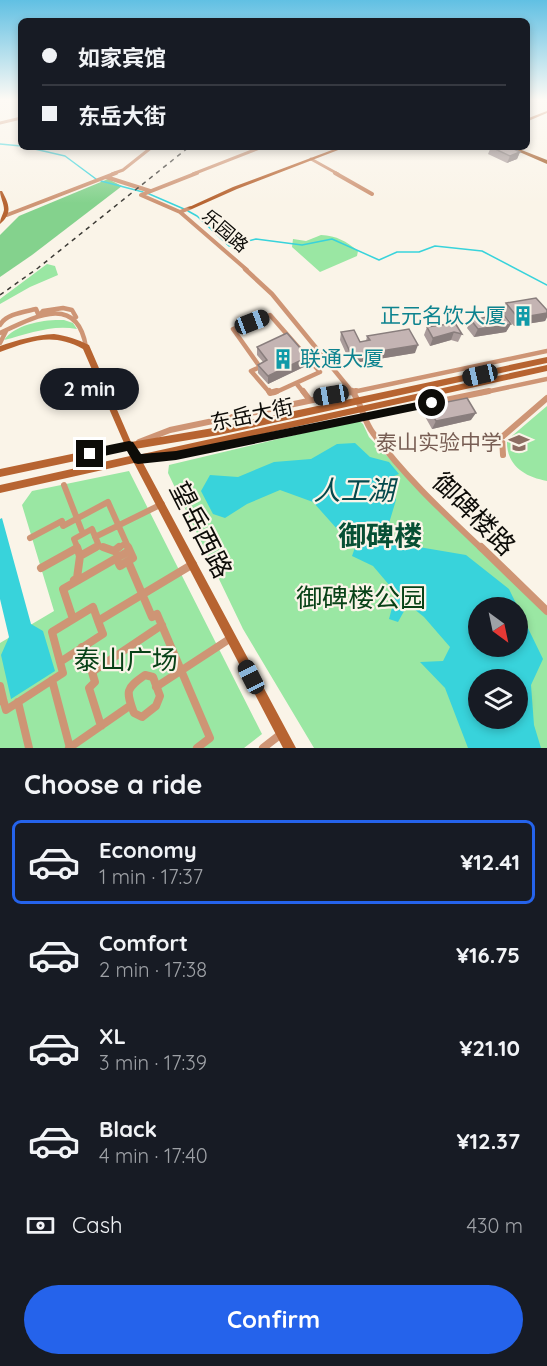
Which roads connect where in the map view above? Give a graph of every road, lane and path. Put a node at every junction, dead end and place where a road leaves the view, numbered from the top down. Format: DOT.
graph roads {
  1 [pos="148,150"];
  2 [pos="254,150"];
  3 [pos="336,150"];
  4 [pos="519,150"];
  5 [pos="525,150"];
  6 [pos="311,159"];
  7 [pos="547,160"];
  8 [pos="322,165"];
  9 [pos="106,177"];
  10 [pos="147,192"];
  11 [pos="0,193"];
  12 [pos="190,208"];
  13 [pos="181,212"];
  14 [pos="7,215"];
  15 [pos="0,222"];
  16 [pos="39,316"];
  17 [pos="0,326"];
  18 [pos="283,332"];
  19 [pos="2,334"];
  20 [pos="279,339"];
  21 [pos="0,343"];
  22 [pos="86,347"];
  23 [pos="316,347"];
  24 [pos="0,349"];
  25 [pos="303,351"];
  26 [pos="547,351"];
  27 [pos="547,360"];
  28 [pos="547,368"];
  29 [pos="547,379"];
  30 [pos="296,383"];
  31 [pos="353,392"];
  32 [pos="547,398"];
  33 [pos="309,399"];
  34 [pos="362,409"];
  35 [pos="129,446"];
  36 [pos="503,455"];
  37 [pos="138,459"];
  38 [pos="0,473"];
  39 [pos="64,485"];
  40 [pos="0,489"];
  41 [pos="162,504"];
  42 [pos="77,519"];
  43 [pos="118,524"];
  44 [pos="83,534"];
  45 [pos="95,537"];
  46 [pos="30,538"];
  47 [pos="99,546"];
  48 [pos="128,547"];
  49 [pos="77,548"];
  50 [pos="115,554"];
  51 [pos="80,556"];
  52 [pos="128,561"];
  53 [pos="192,564"];
  54 [pos="41,568"];
  55 [pos="63,589"];
  56 [pos="142,594"];
  57 [pos="547,611"];
  58 [pos="73,619"];
  59 [pos="98,621"];
  60 [pos="162,625"];
  61 [pos="231,638"];
  62 [pos="82,647"];
  63 [pos="60,662"];
  64 [pos="182,671"];
  65 [pos="92,672"];
  66 [pos="52,680"];
  67 [pos="0,686"];
  68 [pos="156,687"];
  69 [pos="2,700"];
  70 [pos="18,702"];
  71 [pos="131,705"];
  72 [pos="101,726"];
  73 [pos="281,734"];
  74 [pos="28,748"];
  75 [pos="70,748"];
  76 [pos="197,748"];
  77 [pos="264,748"];
  78 [pos="290,748"];
  1 -- 9 [label="street"];
  2 -- 10 [label="street"];
  3 -- 6 [label="main road, 乐园路"];
  4 -- 7 [label="main road"];
  5 -- 7 [label="main road"];
  6 -- 8 [label="street"];
  6 -- 12 [label="main road, 乐园路"];
  8 -- 8 [label="street"];
  9 -- 10 [label="street"];
  9 -- 14 [label="street"];
  10 -- 13 [label="street"];
  11 -- 14 [label="main road"];
  12 -- 13 [label="street, 乐园路"];
  13 -- 23 [label="street, 乐园路"];
  14 -- 15 [label="main road"];
  16 -- 17 [label="street"];
  16 -- 19 [label="street"];
  16 -- 22 [label="street"];
  17 -- 19 [label="street"];
  18 -- 20 [label="street"];
  18 -- 25 [label="street"];
  18 -- 30 [label="street"];
  19 -- 21 [label="street"];
  22 -- 24 [label="main road"];
  22 -- 35 [label="main road, 望岳西路"];
  23 -- 25 [label="street"];
  23 -- 31 [label="street, 乐园路"];
  25 -- 30 [label="street"];
  26 -- 31 [label="street"];
  27 -- 34 [label="main road, 东岳大街"];
  28 -- 34 [label="main road, 东岳大街"];
  29 -- 34 [label="street"];
  30 -- 33 [label="street"];
  31 -- 33 [label="street"];
  31 -- 34 [label="street, 乐园路"];
  32 -- 36 [label="street"];
  33 -- 35 [label="street"];
  34 -- 35 [label="main road, 东岳大街"];
  34 -- 37 [label="main road, 东岳大街"];
  34 -- 57 [label="street, 御碑楼路"];
  35 -- 37 [label="main road, 望岳西路"];
  35 -- 38 [label="main road, 东岳大街"];
  37 -- 40 [label="main road, 东岳大街"];
  37 -- 41 [label="main road, 望岳西路"];
  39 -- 42 [label="street"];
  41 -- 43 [label="street"];
  41 -- 53 [label="main road, 望岳西路"];
  42 -- 43 [label="street"];
  42 -- 44 [label="street"];
  42 -- 46 [label="street"];
  43 -- 45 [label="street"];
  43 -- 48 [label="street"];
  44 -- 45 [label="street"];
  44 -- 49 [label="street"];
  45 -- 47 [label="street"];
  47 -- 50 [label="street"];
  47 -- 51 [label="street"];
  48 -- 50 [label="street"];
  48 -- 52 [label="street"];
  49 -- 51 [label="street"];
  49 -- 54 [label="street"];
  50 -- 52 [label="street"];
  50 -- 55 [label="street"];
  51 -- 55 [label="street"];
  52 -- 56 [label="street"];
  53 -- 56 [label="street"];
  53 -- 61 [label="main road, 望岳西路"];
  55 -- 58 [label="street"];
  56 -- 59 [label="street"];
  56 -- 60 [label="street"];
  58 -- 59 [label="street"];
  58 -- 63 [label="street"];
  59 -- 62 [label="street"];
  60 -- 64 [label="street"];
  60 -- 65 [label="street"];
  61 -- 64 [label="street"];
  61 -- 73 [label="main road, 望岳西路"];
  62 -- 63 [label="street"];
  62 -- 65 [label="street"];
  63 -- 66 [label="street"];
  64 -- 68 [label="street"];
  64 -- 76 [label="street"];
  65 -- 72 [label="street"];
  66 -- 70 [label="street"];
  66 -- 75 [label="street"];
  67 -- 69 [label="street"];
  68 -- 71 [label="street"];
  68 -- 71 [label="street"];
  69 -- 70 [label="street"];
  70 -- 74 [label="street"];
  71 -- 72 [label="street"];
  72 -- 75 [label="street"];
  73 -- 77 [label="street"];
  73 -- 78 [label="main road, 望岳西路"];
}
